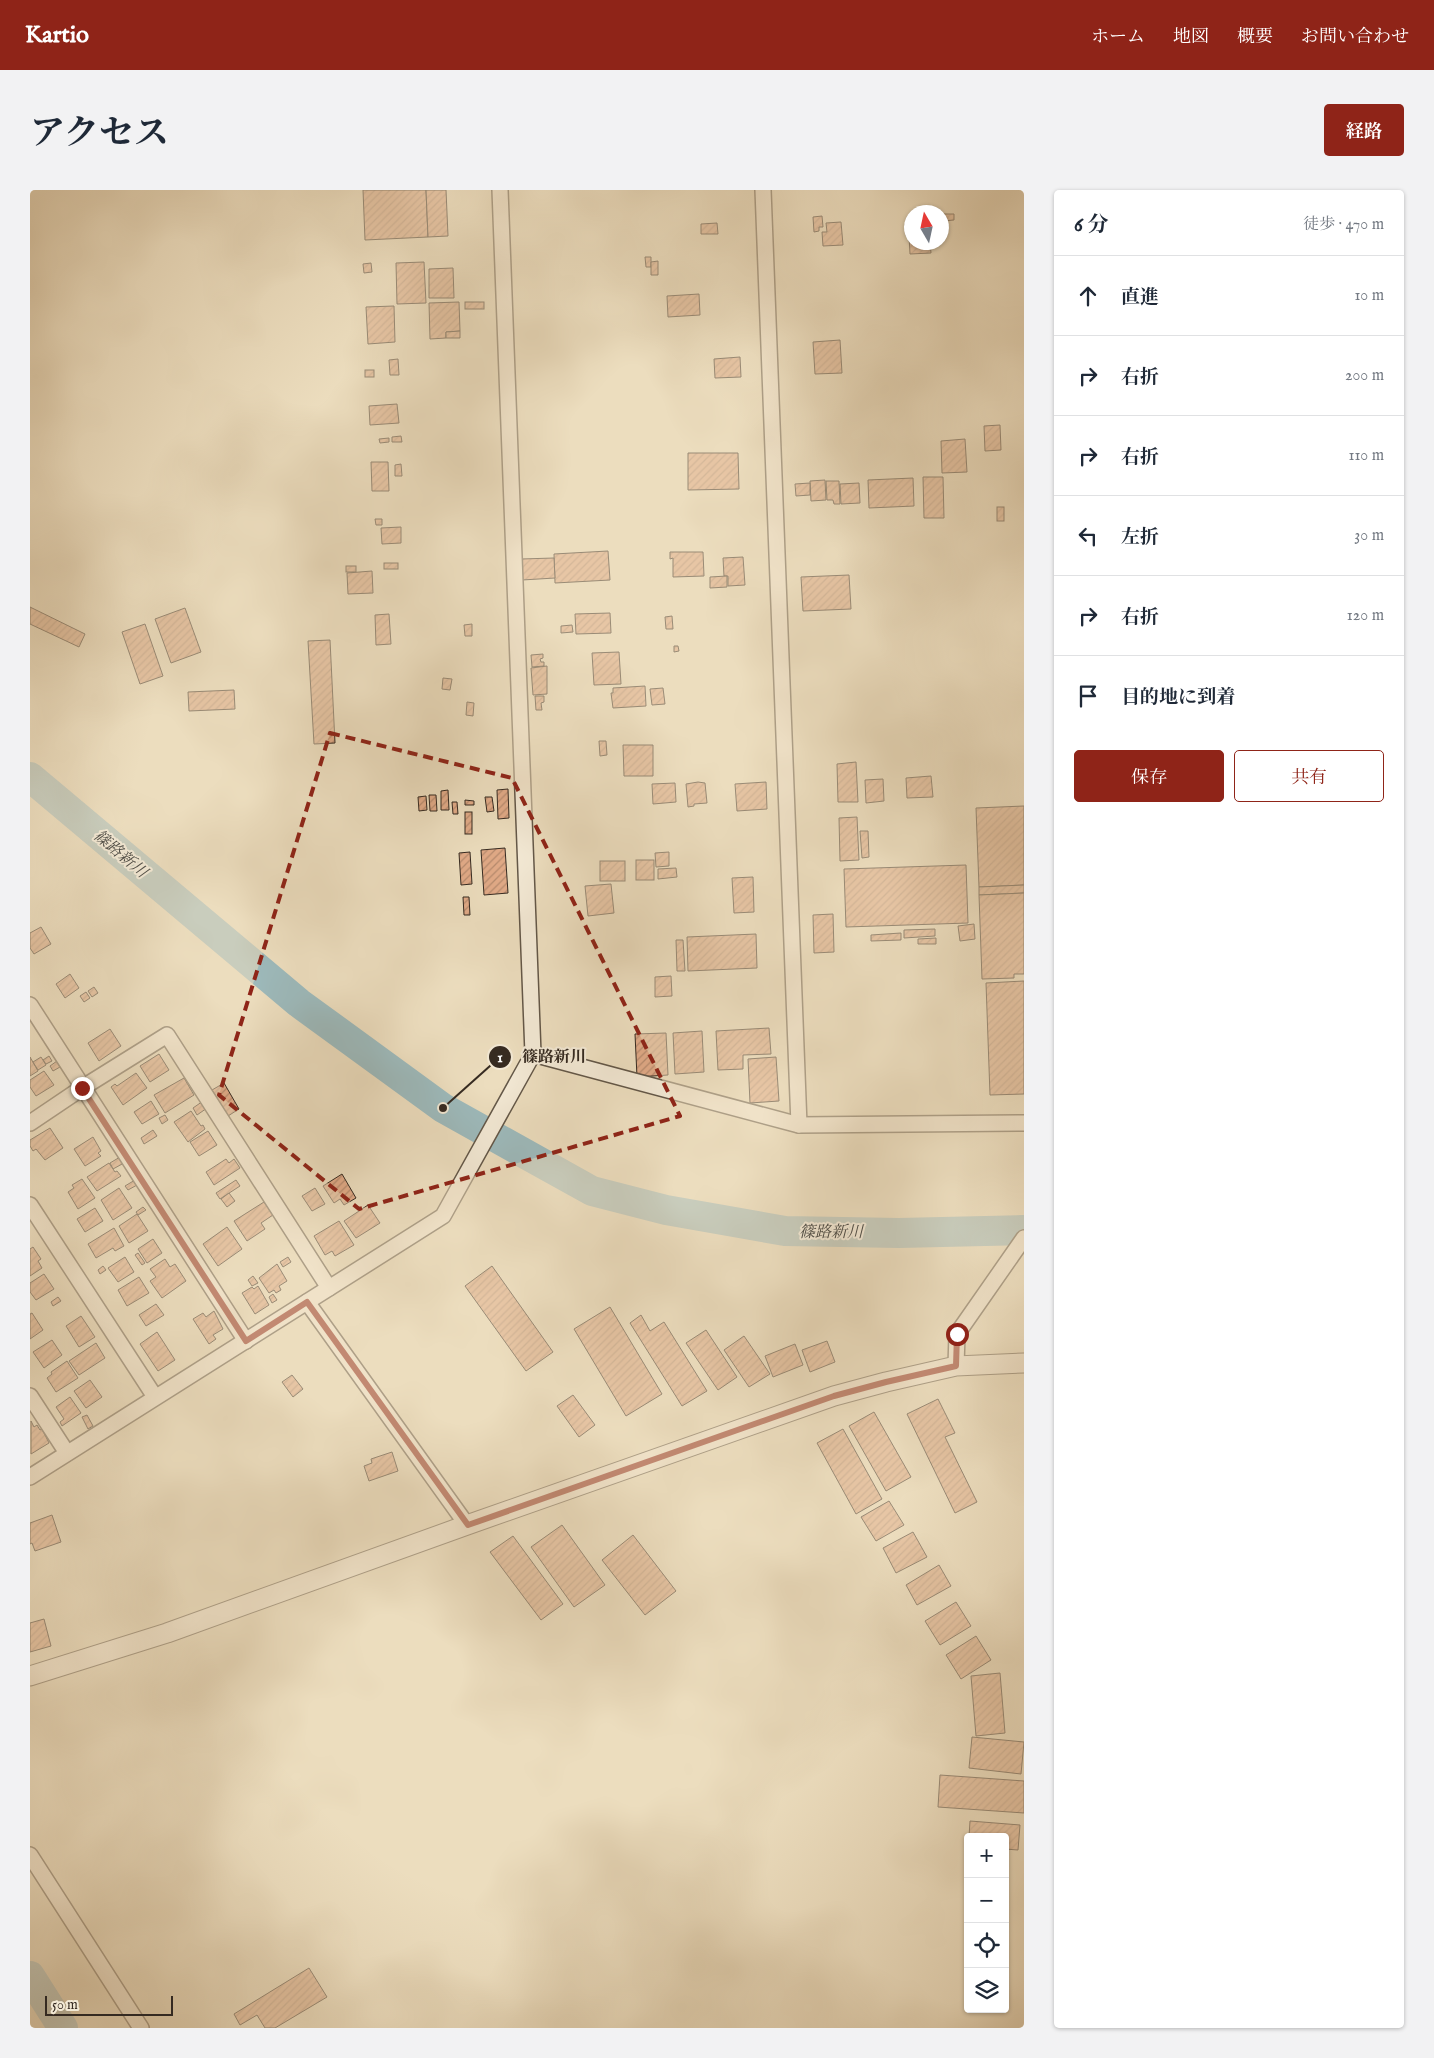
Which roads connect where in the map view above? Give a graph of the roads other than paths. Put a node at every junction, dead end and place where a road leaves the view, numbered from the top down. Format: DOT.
graph roads {
  1 [pos="500,190"];
  2 [pos="763,190"];
  3 [pos="30,1005"];
  4 [pos="533,1054"];
  5 [pos="82,1088"];
  6 [pos="30,1123"];
  7 [pos="1024,1123"];
  8 [pos="799,1125"];
  9 [pos="30,1205"];
  10 [pos="1024,1238"];
  11 [pos="329,1288"];
  12 [pos="307,1302"];
  13 [pos="246,1341"];
  14 [pos="1024,1363"];
  15 [pos="956,1366"];
  16 [pos="30,1396"];
  17 [pos="156,1398"];
  18 [pos="67,1453"];
  19 [pos="30,1476"];
  20 [pos="468,1525"];
  21 [pos="30,1676"];
  22 [pos="30,1855"];
  23 [pos="141,2028"];
  1 -- 4 [label="street"];
  2 -- 8 [label="street"];
  3 -- 5 [label="street"];
  4 -- 8 [label="street"];
  4 -- 11 [label="street"];
  5 -- 6 [label="street"];
  5 -- 11 [label="street"];
  5 -- 13 [label="street"];
  7 -- 8 [label="street"];
  9 -- 17 [label="street"];
  10 -- 15 [label="street"];
  11 -- 12 [label="street"];
  12 -- 13 [label="street"];
  12 -- 20 [label="street"];
  13 -- 17 [label="street"];
  14 -- 15 [label="street"];
  15 -- 20 [label="street"];
  16 -- 18 [label="street"];
  17 -- 18 [label="street"];
  18 -- 19 [label="street"];
  20 -- 21 [label="street"];
  22 -- 23 [label="street"];
}
